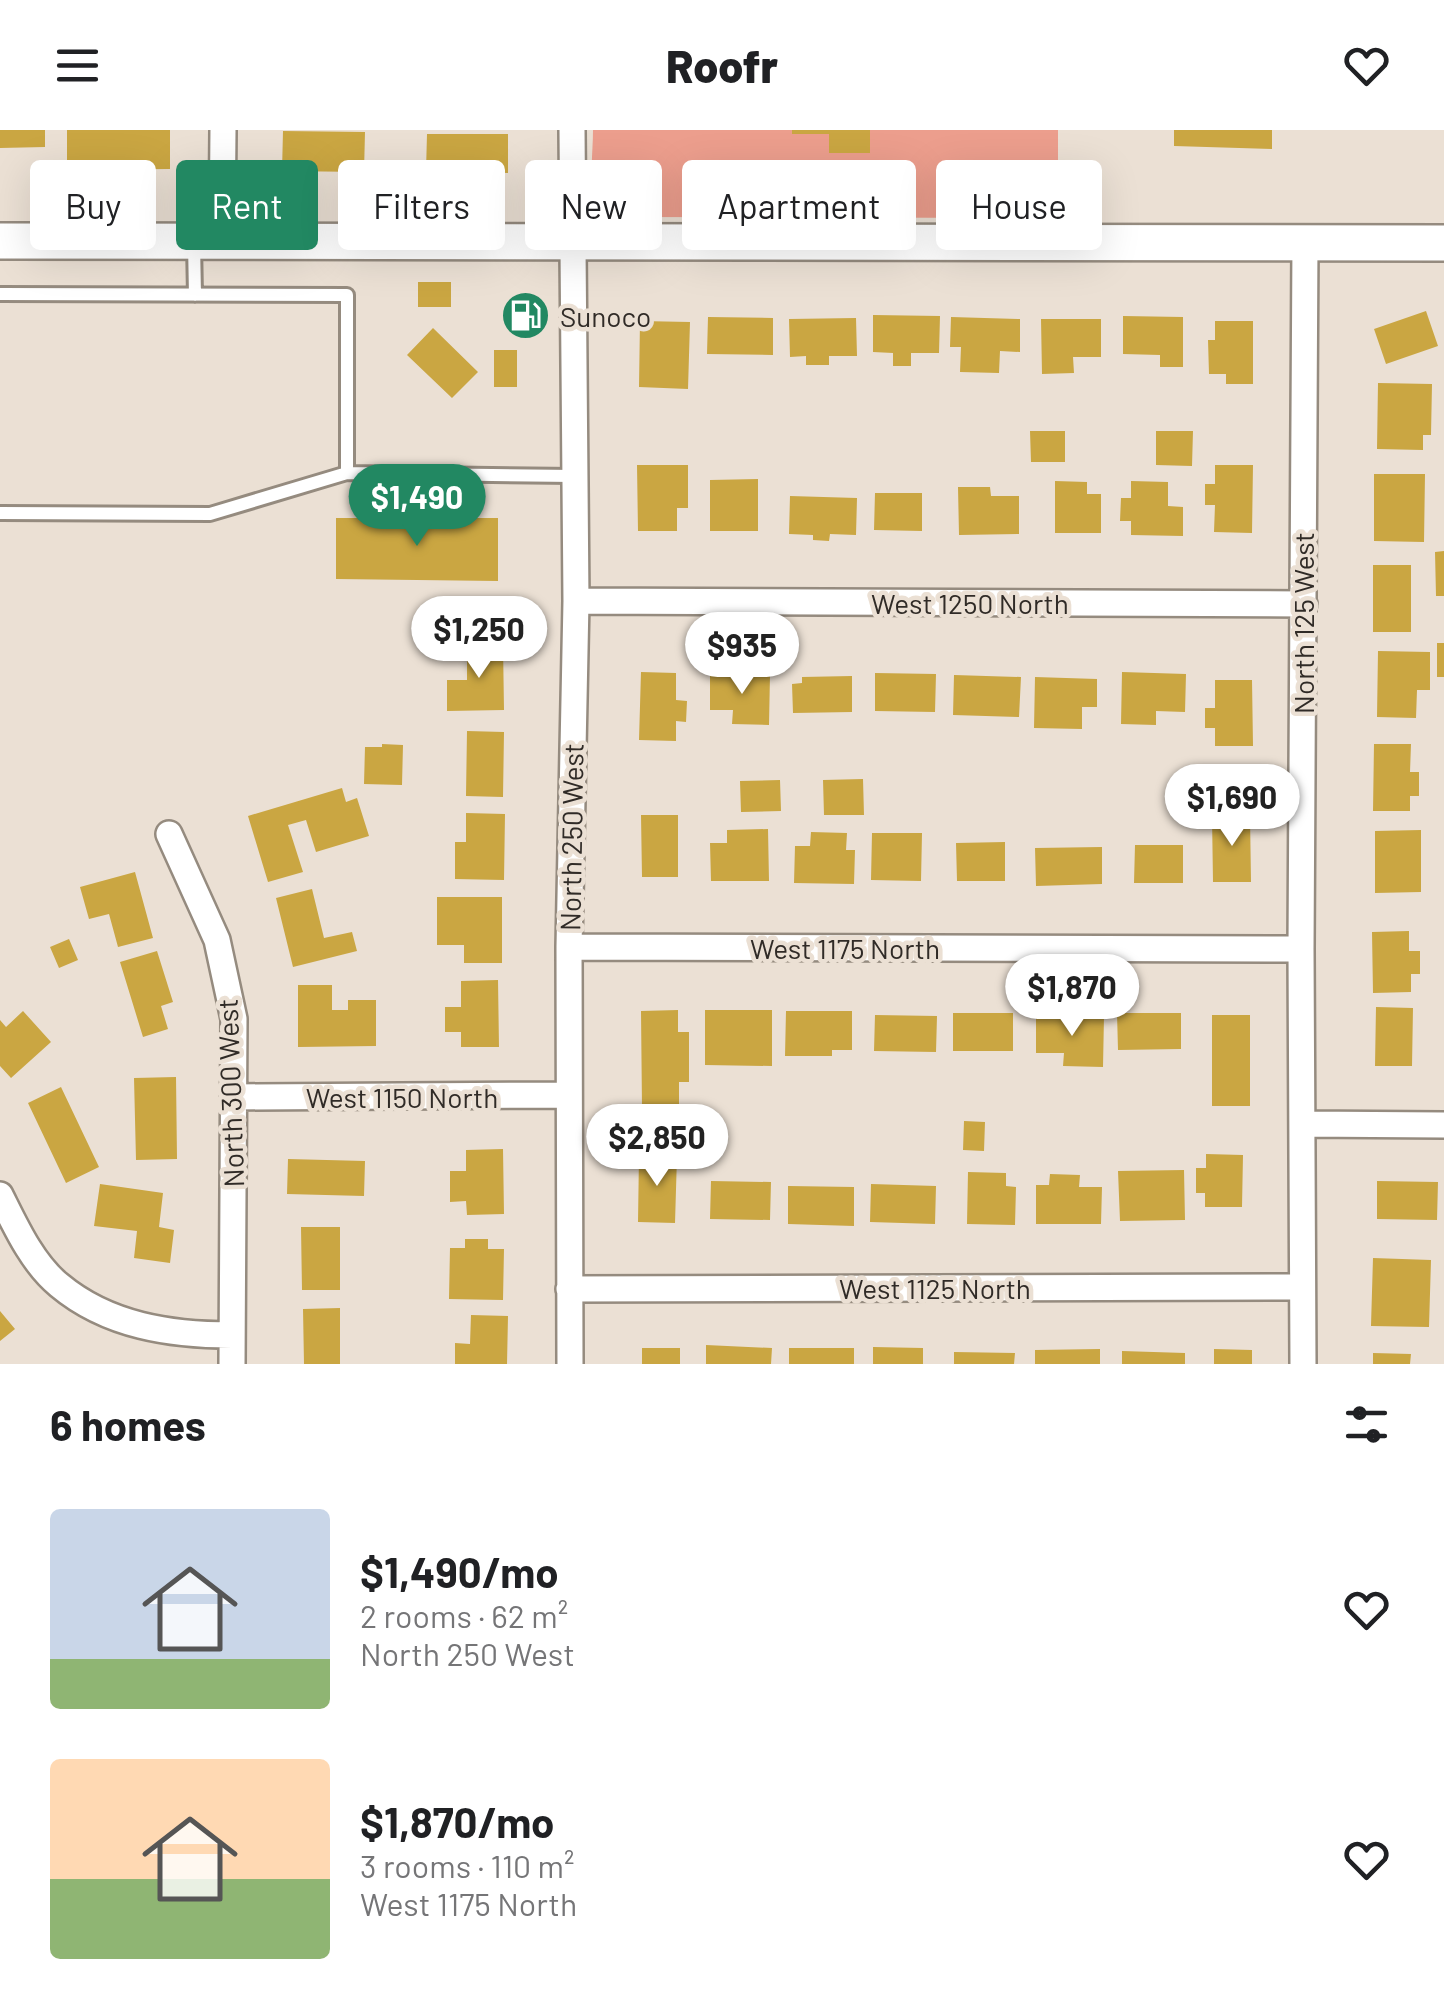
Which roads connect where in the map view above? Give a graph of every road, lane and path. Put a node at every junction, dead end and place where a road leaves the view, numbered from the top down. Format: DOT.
graph roads {
  1 [pos="223,130"];
  2 [pos="572,130"];
  3 [pos="219,160"];
  4 [pos="572,160"];
  5 [pos="176,240"];
  6 [pos="318,240"];
  7 [pos="0,241"];
  8 [pos="525,241"];
  9 [pos="662,241"];
  10 [pos="1304,242"];
  11 [pos="1444,243"];
  12 [pos="206,250"];
  13 [pos="573,250"];
  14 [pos="0,294"];
  15 [pos="195,295"];
  16 [pos="347,473"];
  17 [pos="574,476"];
  18 [pos="0,513"];
  19 [pos="576,600"];
  20 [pos="1304,604"];
  21 [pos="168,834"];
  22 [pos="569,947"];
  23 [pos="1301,949"];
  24 [pos="569,1095"];
  25 [pos="234,1097"];
  26 [pos="1303,1124"];
  27 [pos="1444,1125"];
  28 [pos="0,1195"];
  29 [pos="1301,1287"];
  30 [pos="569,1288"];
  31 [pos="232,1336"];
  32 [pos="232,1364"];
  33 [pos="570,1364"];
  34 [pos="1303,1364"];
  1 -- 3 [label="street"];
  2 -- 4 [label="street, North 250 West"];
  5 -- 7 [label="street"];
  6 -- 8 [label="street"];
  9 -- 10 [label="street"];
  10 -- 11 [label="street"];
  10 -- 20 [label="street, North 125 West"];
  12 -- 15 [label="lane"];
  13 -- 17 [label="street, North 250 West"];
  14 -- 15 [label="lane"];
  15 -- 16 [label="lane"];
  16 -- 17 [label="lane"];
  16 -- 18 [label="lane"];
  17 -- 19 [label="street, North 250 West"];
  19 -- 20 [label="street, West 1250 North"];
  19 -- 22 [label="street, North 250 West"];
  20 -- 23 [label="street, North 125 West"];
  21 -- 25 [label="street, North 300 West"];
  22 -- 23 [label="street, West 1175 North"];
  22 -- 24 [label="street, North 250 West"];
  23 -- 26 [label="street, North 125 West"];
  24 -- 25 [label="street, West 1150 North"];
  24 -- 30 [label="street, North 250 West"];
  25 -- 31 [label="street, North 300 West"];
  26 -- 27 [label="street"];
  26 -- 29 [label="street, North 125 West"];
  28 -- 31 [label="street"];
  29 -- 30 [label="street, West 1125 North"];
  29 -- 34 [label="street, North 125 West"];
  30 -- 33 [label="street, North 250 West"];
  31 -- 32 [label="street, North 300 West"];
}
